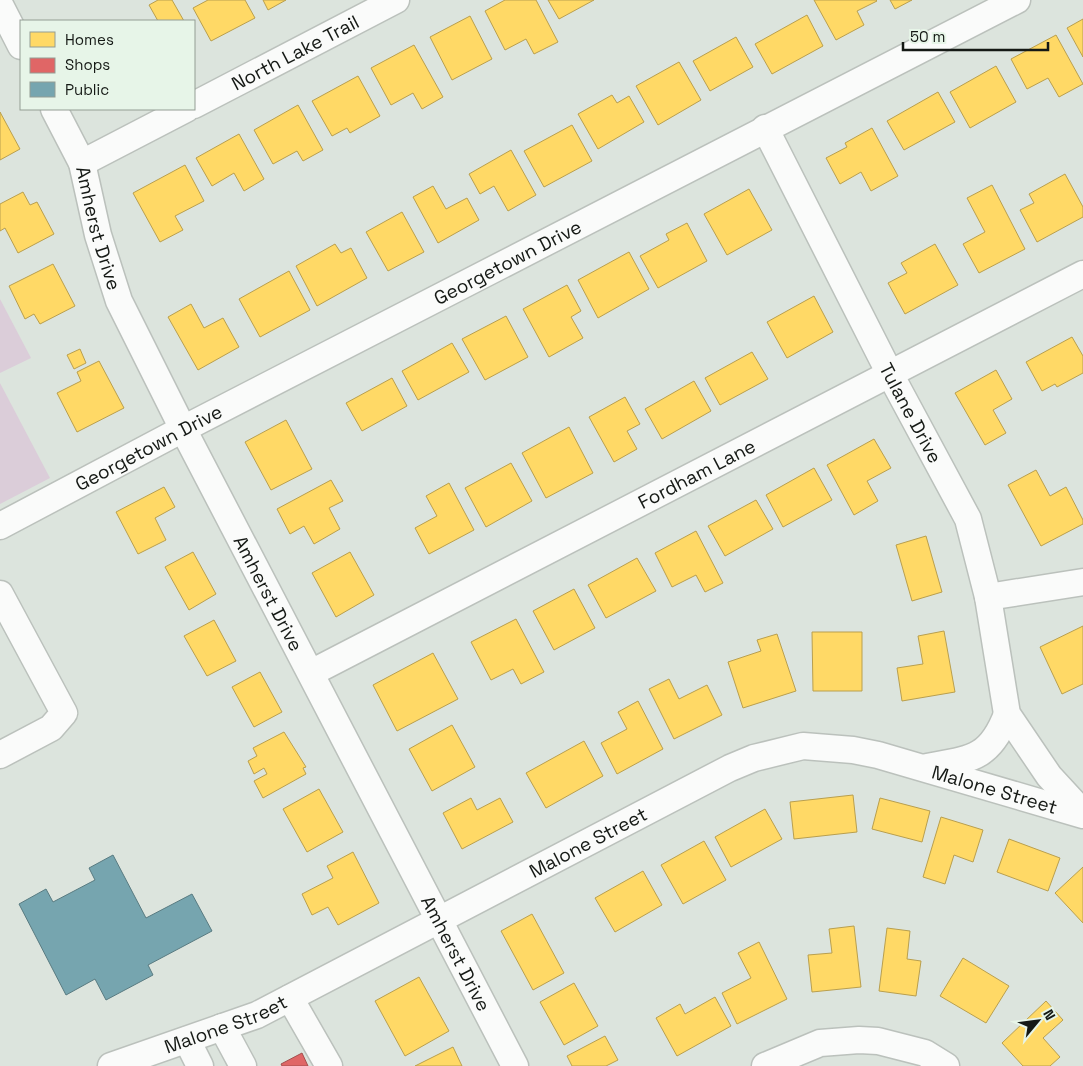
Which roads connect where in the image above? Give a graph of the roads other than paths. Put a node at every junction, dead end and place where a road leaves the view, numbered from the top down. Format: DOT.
graph roads {
  1 [pos="396,0"];
  2 [pos="1017,0"];
  3 [pos="0,5"];
  4 [pos="20,44"];
  5 [pos="195,104"];
  6 [pos="55,110"];
  7 [pos="184,110"];
  8 [pos="765,128"];
  9 [pos="82,163"];
  10 [pos="1083,274"];
  11 [pos="890,374"];
  12 [pos="183,429"];
  13 [pos="0,526"];
  14 [pos="1083,582"];
  15 [pos="0,594"];
  16 [pos="988,597"];
  17 [pos="311,674"];
  18 [pos="1007,714"];
  19 [pos="0,756"];
  20 [pos="922,768"];
  21 [pos="1083,814"];
  22 [pos="440,920"];
  23 [pos="290,998"];
  24 [pos="222,1028"];
  25 [pos="186,1040"];
  26 [pos="112,1066"];
  27 [pos="200,1066"];
  28 [pos="243,1066"];
  29 [pos="329,1066"];
  30 [pos="515,1066"];
  31 [pos="765,1066"];
  32 [pos="946,1066"];
  1 -- 5 [label="street, North Lake Trail"];
  2 -- 8 [label="street, Georgetown Drive"];
  3 -- 4 [label="street"];
  6 -- 9 [label="street, Amherst Drive"];
  7 -- 9 [label="street"];
  8 -- 11 [label="street, Tulane Drive"];
  8 -- 12 [label="street, Georgetown Drive"];
  9 -- 12 [label="street, Amherst Drive"];
  10 -- 11 [label="street, Fordham Lane"];
  11 -- 16 [label="street, Tulane Drive"];
  11 -- 17 [label="street, Fordham Lane"];
  12 -- 13 [label="street, Georgetown Drive"];
  12 -- 17 [label="street, Amherst Drive"];
  14 -- 16 [label="street"];
  15 -- 19 [label="street"];
  16 -- 18 [label="street, Tulane Drive"];
  17 -- 22 [label="street, Amherst Drive"];
  18 -- 20 [label="street"];
  18 -- 21 [label="street, Tulane Drive"];
  20 -- 21 [label="street, Malone Street"];
  20 -- 22 [label="street, Malone Street"];
  22 -- 23 [label="street, Malone Street"];
  22 -- 30 [label="street, Amherst Drive"];
  23 -- 24 [label="street, Malone Street"];
  23 -- 29 [label="street"];
  24 -- 25 [label="street, Malone Street"];
  24 -- 28 [label="street"];
  25 -- 26 [label="street, Malone Street"];
  25 -- 27 [label="street"];
  31 -- 32 [label="street"];
}
